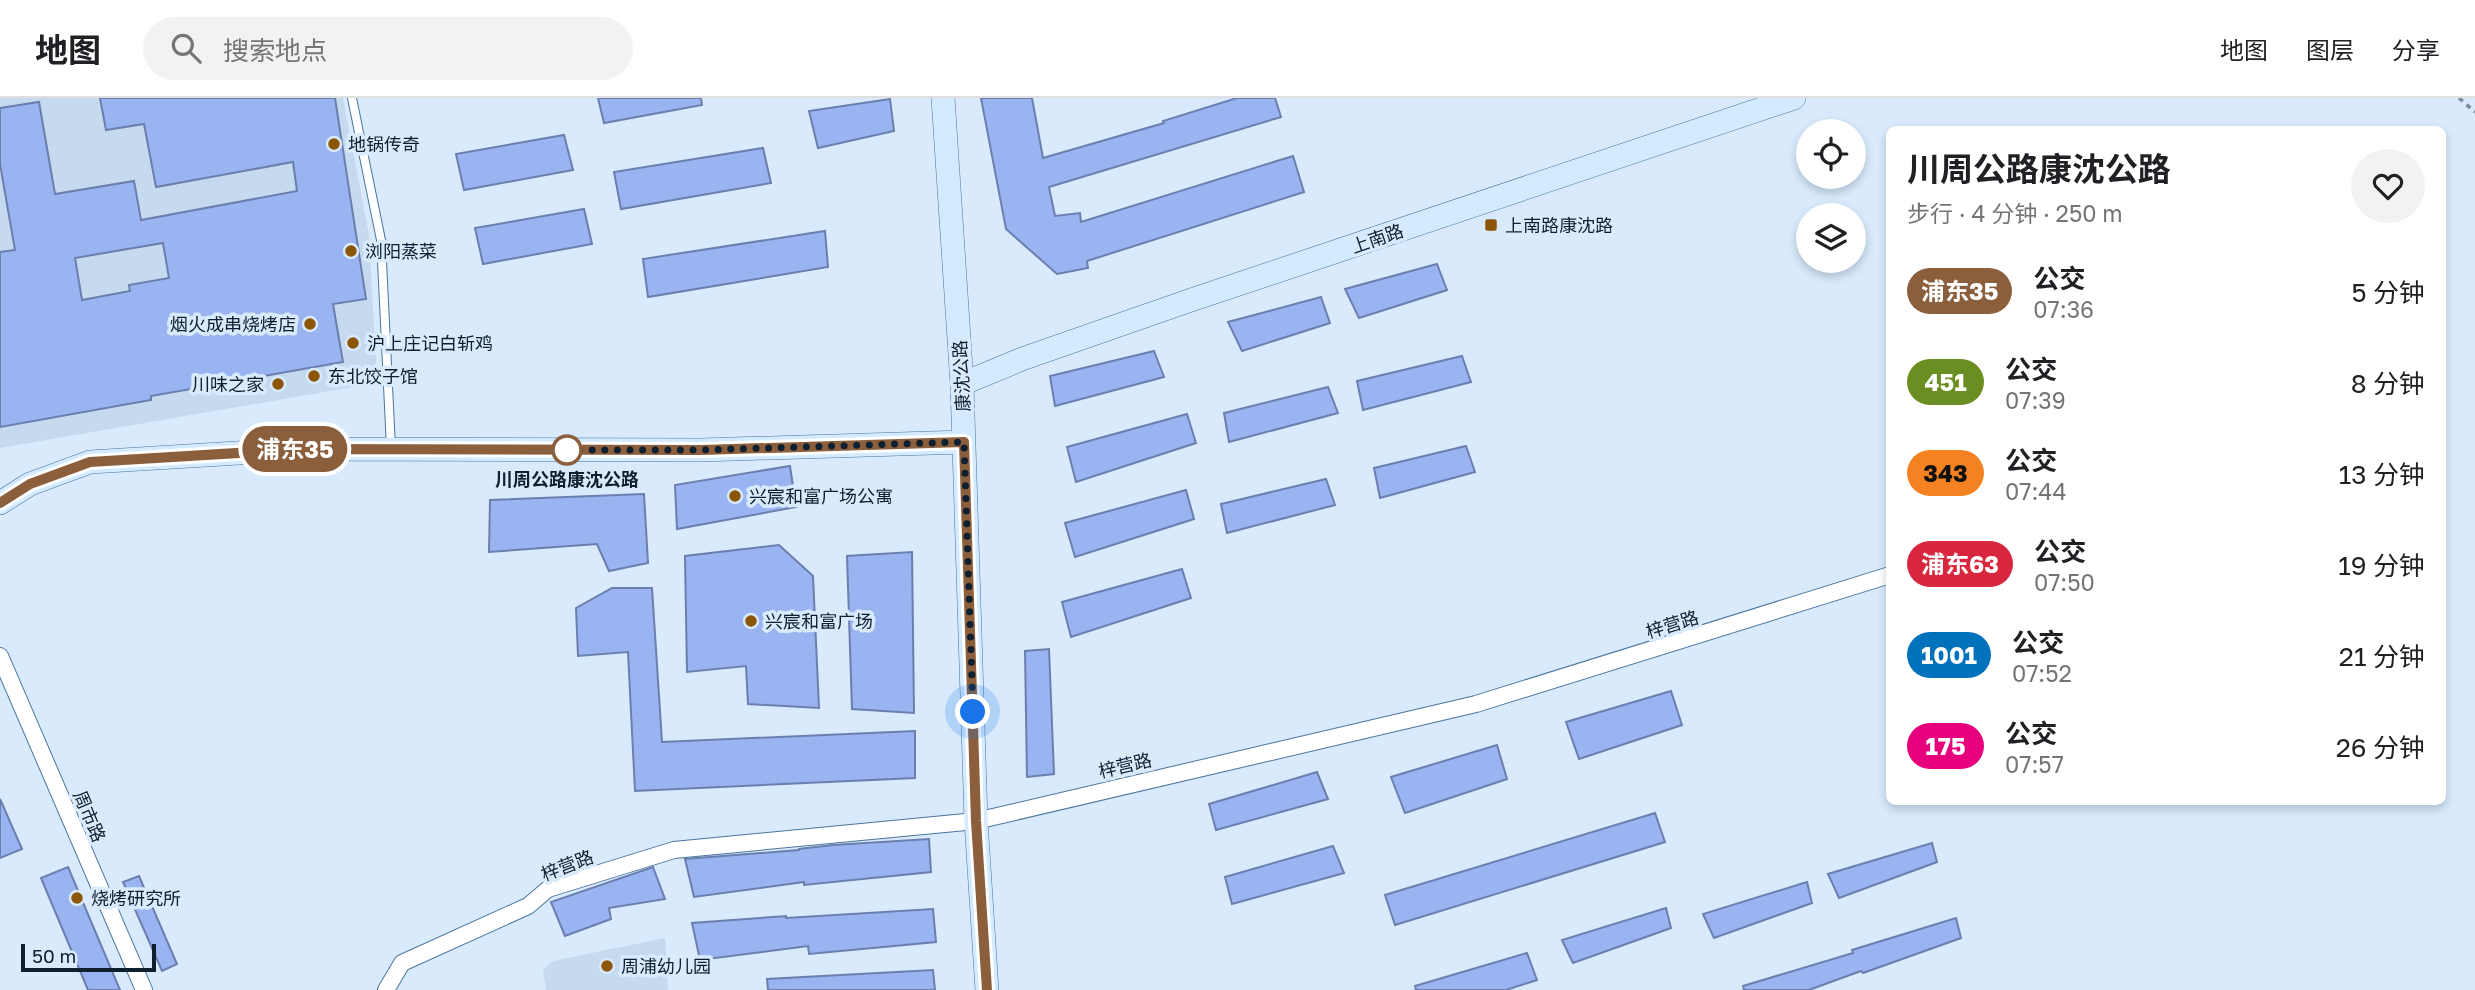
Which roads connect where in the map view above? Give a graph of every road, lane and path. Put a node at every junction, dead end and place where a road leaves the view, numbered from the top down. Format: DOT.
graph roads {
  1 [pos="352,98"];
  2 [pos="943,98"];
  3 [pos="1794,98"];
  4 [pos="2459,98"];
  5 [pos="2475,112"];
  6 [pos="962,384"];
  7 [pos="964,442"];
  8 [pos="391,451"];
  9 [pos="0,503"];
  10 [pos="1886,576"];
  11 [pos="0,656"];
  12 [pos="976,821"];
  13 [pos="144,990"];
  14 [pos="386,990"];
  15 [pos="987,990"];
  1 -- 8 [label="lane"];
  2 -- 6 [label="street, 康沈公路"];
  3 -- 6 [label="street, 上南路"];
  4 -- 5 [label="path"];
  6 -- 7 [label="street, 康沈公路"];
  7 -- 8 [label="street"];
  7 -- 12 [label="street, 康沈公路"];
  8 -- 9 [label="street"];
  10 -- 12 [label="street, 梓营路"];
  11 -- 13 [label="street, 周市路"];
  12 -- 14 [label="street, 梓营路"];
  12 -- 15 [label="street, 康沈公路"];
}
